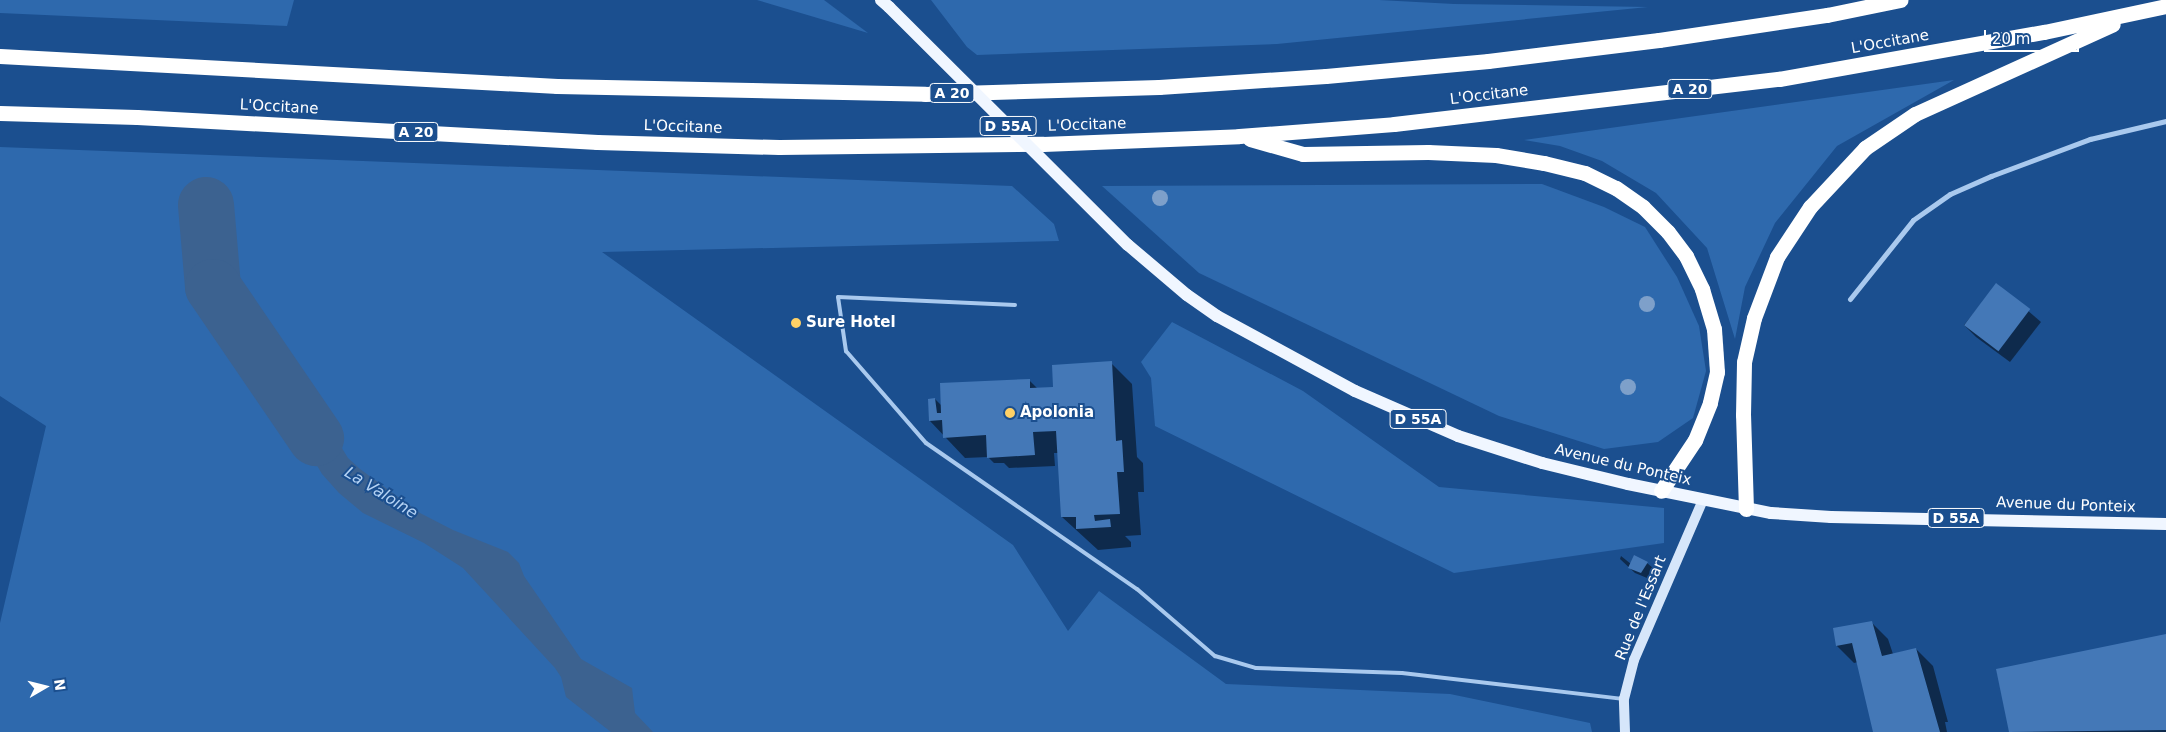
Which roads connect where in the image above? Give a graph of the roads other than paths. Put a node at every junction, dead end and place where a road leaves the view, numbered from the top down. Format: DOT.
graph roads {
  1 [pos="1900,0"];
  2 [pos="885,4"];
  3 [pos="2166,6"];
  4 [pos="2136,14"];
  5 [pos="0,56"];
  6 [pos="0,113"];
  7 [pos="2166,121"];
  8 [pos="1239,136"];
  9 [pos="1850,299"];
  10 [pos="1015,305"];
  11 [pos="1660,491"];
  12 [pos="1703,500"];
  13 [pos="1746,509"];
  14 [pos="2166,524"];
  15 [pos="1624,699"];
  16 [pos="1625,732"];
  1 -- 5 [label="highway, A 20"];
  2 -- 11 [label="main road, Avenue du Ponteix / D 55A, bridge"];
  3 -- 4 [label="highway, L'Occitane / A 20"];
  4 -- 8 [label="highway, L'Occitane / A 20"];
  4 -- 13 [label="highway"];
  6 -- 8 [label="highway, L'Occitane / A 20"];
  7 -- 9 [label="street"];
  8 -- 11 [label="highway"];
  10 -- 15 [label="lane"];
  11 -- 12 [label="main road, Avenue du Ponteix / D 55A"];
  12 -- 13 [label="main road, Avenue du Ponteix / D 55A"];
  12 -- 15 [label="street, Rue de l'Essart"];
  13 -- 14 [label="main road, Avenue du Ponteix / D 55A"];
  15 -- 16 [label="street, Rue de l'Essart"];
}
